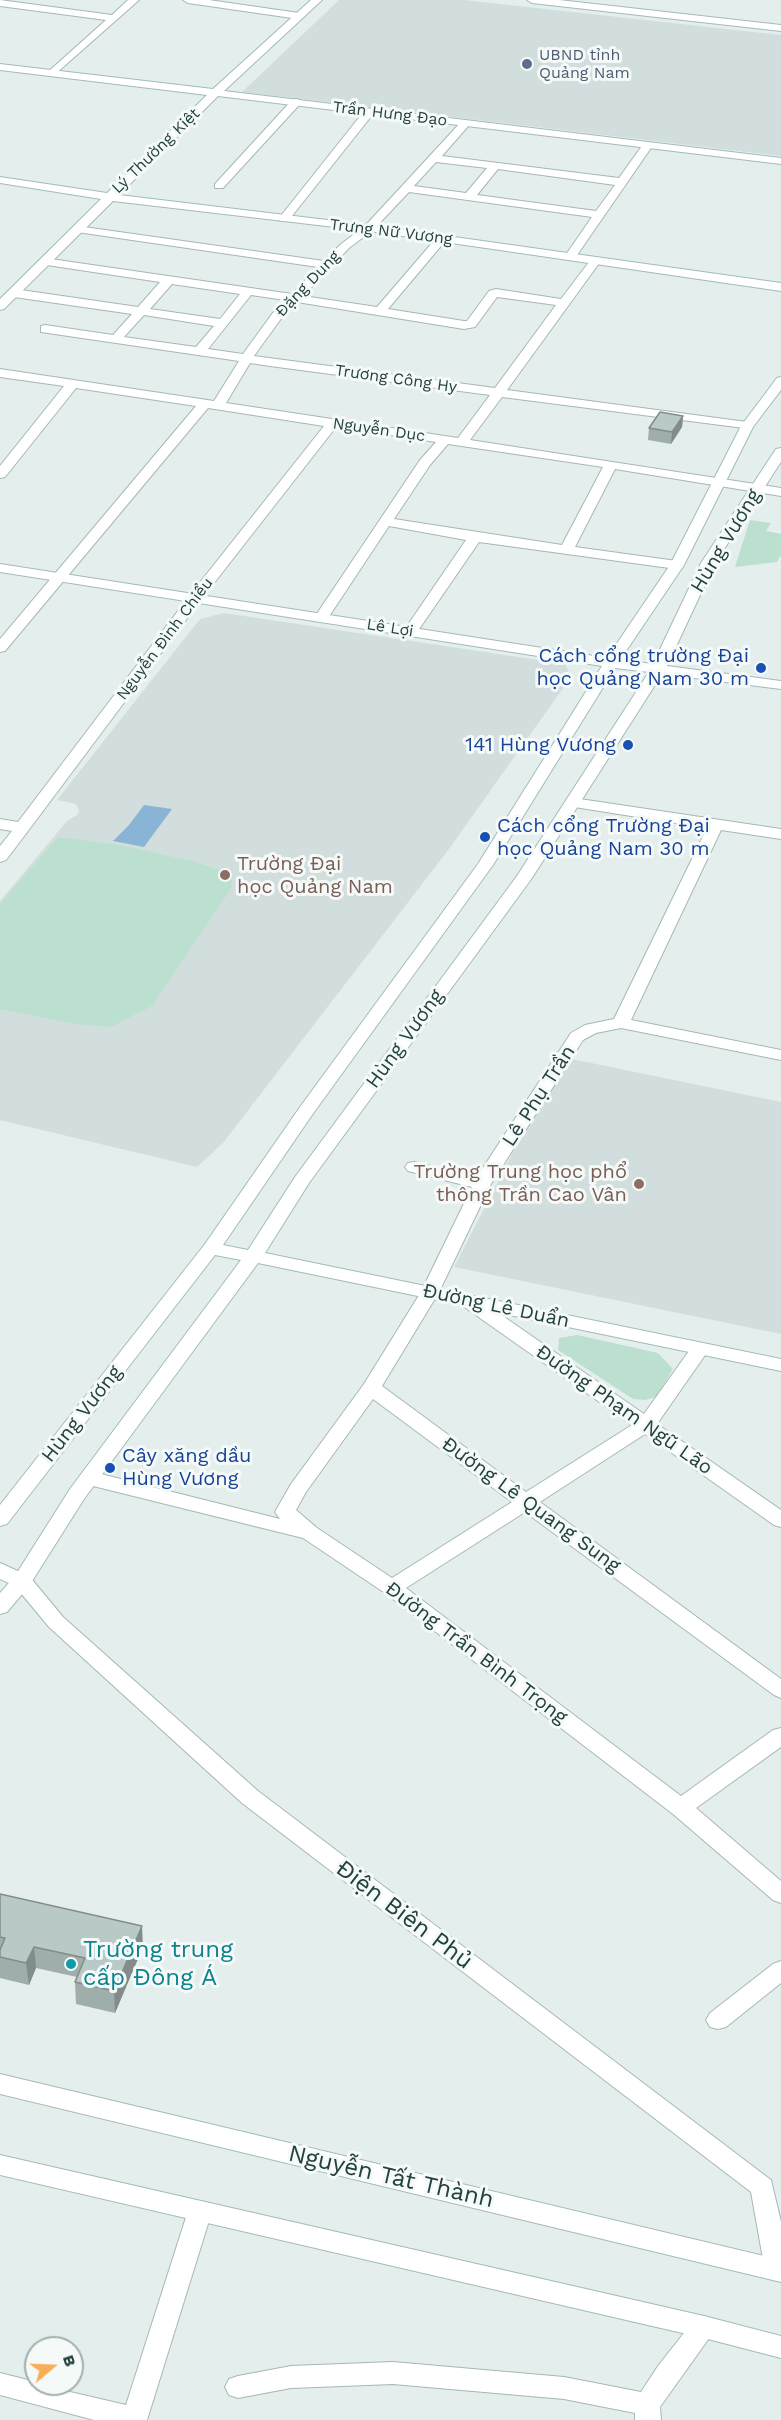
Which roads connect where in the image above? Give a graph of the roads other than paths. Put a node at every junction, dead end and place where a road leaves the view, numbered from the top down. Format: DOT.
graph roads {
  1 [pos="134,0"];
  2 [pos="188,0"];
  3 [pos="317,0"];
  4 [pos="532,0"];
  5 [pos="0,3"];
  6 [pos="299,16"];
  7 [pos="113,18"];
  8 [pos="781,28"];
  9 [pos="0,67"];
  10 [pos="53,73"];
  11 [pos="216,92"];
  12 [pos="296,102"];
  13 [pos="369,112"];
  14 [pos="465,124"];
  15 [pos="648,145"];
  16 [pos="435,158"];
  17 [pos="781,161"];
  18 [pos="495,166"];
  19 [pos="0,180"];
  20 [pos="621,182"];
  21 [pos="219,186"];
  22 [pos="405,189"];
  23 [pos="109,197"];
  24 [pos="469,197"];
  25 [pos="599,215"];
  26 [pos="284,219"];
  27 [pos="369,228"];
  28 [pos="77,229"];
  29 [pos="442,238"];
  30 [pos="571,256"];
  31 [pos="596,260"];
  32 [pos="44,262"];
  33 [pos="326,265"];
  34 [pos="169,280"];
  35 [pos="781,287"];
  36 [pos="248,292"];
  37 [pos="14,293"];
  38 [pos="294,298"];
  39 [pos="564,303"];
  40 [pos="0,306"];
  41 [pos="141,311"];
  42 [pos="380,311"];
  43 [pos="222,323"];
  44 [pos="45,329"];
  45 [pos="115,340"];
  46 [pos="199,352"];
  47 [pos="246,359"];
  48 [pos="0,374"];
  49 [pos="781,381"];
  50 [pos="73,384"];
  51 [pos="499,393"];
  52 [pos="212,405"];
  53 [pos="333,423"];
  54 [pos="747,426"];
  55 [pos="445,440"];
  56 [pos="462,442"];
  57 [pos="781,452"];
  58 [pos="611,464"];
  59 [pos="0,474"];
  60 [pos="720,481"];
  61 [pos="757,488"];
  62 [pos="781,492"];
  63 [pos="387,522"];
  64 [pos="475,537"];
  65 [pos="566,550"];
  66 [pos="677,565"];
  67 [pos="0,568"];
  68 [pos="60,577"];
  69 [pos="195,598"];
  70 [pos="321,618"];
  71 [pos="410,632"];
  72 [pos="0,648"];
  73 [pos="611,663"];
  74 [pos="658,669"];
  75 [pos="781,685"];
  76 [pos="573,803"];
  77 [pos="0,824"];
  78 [pos="716,825"];
  79 [pos="23,828"];
  80 [pos="781,834"];
  81 [pos="0,857"];
  82 [pos="621,1023"];
  83 [pos="781,1055"];
  84 [pos="414,1167"];
  85 [pos="482,1184"];
  86 [pos="211,1248"];
  87 [pos="253,1257"];
  88 [pos="430,1292"];
  89 [pos="467,1300"];
  90 [pos="701,1348"];
  91 [pos="781,1365"];
  92 [pos="371,1388"];
  93 [pos="646,1425"];
  94 [pos="89,1478"];
  95 [pos="526,1502"];
  96 [pos="0,1519"];
  97 [pos="781,1520"];
  98 [pos="310,1533"];
  99 [pos="0,1570"];
  100 [pos="22,1581"];
  101 [pos="392,1588"];
  102 [pos="0,1607"];
  103 [pos="781,1690"];
  104 [pos="781,1736"];
  105 [pos="681,1808"];
  106 [pos="781,1894"];
  107 [pos="781,1970"];
  108 [pos="718,2020"];
  109 [pos="0,2084"];
  110 [pos="0,2165"];
  111 [pos="200,2211"];
  112 [pos="780,2269"];
  113 [pos="704,2327"];
  114 [pos="781,2347"];
  115 [pos="0,2384"];
  116 [pos="238,2387"];
  117 [pos="647,2413"];
  118 [pos="134,2420"];
  1 -- 7 [label="street"];
  2 -- 6 [label="street"];
  3 -- 6 [label="street, Lý Thường Kiệt"];
  4 -- 8 [label="street"];
  5 -- 7 [label="street"];
  6 -- 11 [label="street, Lý Thường Kiệt"];
  7 -- 10 [label="street"];
  9 -- 10 [label="street, Trần Hưng Đạo"];
  10 -- 11 [label="street, Trần Hưng Đạo"];
  11 -- 12 [label="street, Trần Hưng Đạo"];
  11 -- 23 [label="street, Lý Thường Kiệt"];
  12 -- 13 [label="street, Trần Hưng Đạo"];
  12 -- 21 [label="street"];
  13 -- 14 [label="street, Trần Hưng Đạo"];
  13 -- 26 [label="street"];
  14 -- 15 [label="street, Trần Hưng Đạo"];
  14 -- 16 [label="street, Đặng Dung"];
  15 -- 17 [label="street, Trần Hưng Đạo"];
  15 -- 20 [label="street"];
  16 -- 18 [label="street"];
  16 -- 22 [label="street, Đặng Dung"];
  18 -- 20 [label="street"];
  18 -- 24 [label="street"];
  19 -- 23 [label="street, Trưng Nữ Vương"];
  20 -- 25 [label="street"];
  22 -- 24 [label="street"];
  22 -- 27 [label="street, Đặng Dung"];
  23 -- 26 [label="street, Trưng Nữ Vương"];
  23 -- 28 [label="street, Lý Thường Kiệt"];
  24 -- 25 [label="street"];
  25 -- 30 [label="street"];
  26 -- 27 [label="street, Trưng Nữ Vương"];
  27 -- 29 [label="street, Trưng Nữ Vương"];
  27 -- 33 [label="street, Đặng Dung"];
  28 -- 32 [label="street, Lý Thường Kiệt"];
  28 -- 33 [label="street"];
  29 -- 30 [label="street, Trưng Nữ Vương"];
  29 -- 42 [label="street"];
  30 -- 31 [label="street, Trưng Nữ Vương"];
  31 -- 35 [label="street, Trưng Nữ Vương"];
  31 -- 39 [label="street"];
  32 -- 34 [label="street"];
  32 -- 37 [label="street, Lý Thường Kiệt"];
  33 -- 38 [label="street, Đặng Dung"];
  34 -- 36 [label="street"];
  34 -- 41 [label="street"];
  36 -- 38 [label="street"];
  36 -- 43 [label="street"];
  37 -- 40 [label="street, Lý Thường Kiệt"];
  37 -- 41 [label="street"];
  38 -- 42 [label="street"];
  38 -- 47 [label="street, Đặng Dung"];
  39 -- 42 [label="street"];
  39 -- 51 [label="street"];
  41 -- 43 [label="street"];
  41 -- 45 [label="street"];
  43 -- 46 [label="street"];
  44 -- 45 [label="street, Trương Công Hy"];
  45 -- 46 [label="street, Trương Công Hy"];
  46 -- 47 [label="street, Trương Công Hy"];
  47 -- 51 [label="street, Trương Công Hy"];
  47 -- 52 [label="street, Đặng Dung"];
  48 -- 50 [label="street, Nguyễn Dục"];
  49 -- 54 [label="street, Hùng Vương"];
  50 -- 52 [label="street, Nguyễn Dục"];
  50 -- 59 [label="street"];
  51 -- 54 [label="street, Trương Công Hy"];
  51 -- 56 [label="street"];
  52 -- 53 [label="street, Nguyễn Dục"];
  52 -- 68 [label="street, Đặng Dung"];
  53 -- 55 [label="street, Nguyễn Dục"];
  53 -- 69 [label="street, Nguyễn Đình Chiểu"];
  54 -- 60 [label="street, Hùng Vương"];
  55 -- 56 [label="street, Nguyễn Dục"];
  55 -- 63 [label="street"];
  56 -- 58 [label="street, Nguyễn Dục"];
  57 -- 61 [label="street, Hùng Vương"];
  58 -- 60 [label="street, Nguyễn Dục"];
  58 -- 65 [label="street"];
  60 -- 61 [label="street, Nguyễn Dục"];
  60 -- 66 [label="street, Hùng Vương"];
  61 -- 62 [label="street, Nguyễn Dục"];
  61 -- 74 [label="street, Hùng Vương"];
  63 -- 64 [label="street"];
  63 -- 70 [label="street"];
  64 -- 65 [label="street"];
  64 -- 71 [label="street"];
  65 -- 66 [label="street"];
  66 -- 73 [label="street, Hùng Vương"];
  67 -- 68 [label="street, Lê Lợi"];
  68 -- 69 [label="street, Lê Lợi"];
  68 -- 72 [label="street, Đặng Dung"];
  69 -- 70 [label="street, Lê Lợi"];
  69 -- 79 [label="street, Nguyễn Đình Chiểu"];
  70 -- 71 [label="street, Lê Lợi"];
  71 -- 73 [label="street, Lê Lợi"];
  73 -- 74 [label="street, Lê Lợi"];
  73 -- 86 [label="street, Hùng Vương"];
  74 -- 75 [label="street, Lê Lợi"];
  74 -- 76 [label="street, Hùng Vương"];
  76 -- 78 [label="street"];
  76 -- 87 [label="street, Hùng Vương"];
  77 -- 79 [label="street"];
  78 -- 80 [label="street"];
  78 -- 82 [label="street"];
  79 -- 81 [label="street, Nguyễn Đình Chiểu"];
  82 -- 83 [label="street"];
  82 -- 85 [label="street, Lê Phụ Trần"];
  84 -- 85 [label="street"];
  85 -- 88 [label="street, Lê Phụ Trần"];
  86 -- 87 [label="street, Đường Lê Duẩn"];
  86 -- 96 [label="street, Hùng Vương"];
  87 -- 88 [label="street, Đường Lê Duẩn"];
  87 -- 94 [label="street, Hùng Vương"];
  88 -- 89 [label="street, Đường Lê Duẩn"];
  88 -- 92 [label="street"];
  89 -- 90 [label="street, Đường Lê Duẩn"];
  89 -- 93 [label="street, Đường Phạm Ngũ Lão"];
  90 -- 91 [label="street, Đường Lê Duẩn"];
  90 -- 93 [label="street"];
  92 -- 95 [label="street, Đường Lê Quang Sung"];
  92 -- 98 [label="street, Đường Trần Bình Trọng"];
  93 -- 95 [label="street"];
  93 -- 97 [label="street, Đường Phạm Ngũ Lão"];
  94 -- 98 [label="street"];
  94 -- 100 [label="street, Hùng Vương"];
  95 -- 101 [label="street"];
  95 -- 103 [label="street, Đường Lê Quang Sung"];
  98 -- 101 [label="street, Đường Trần Bình Trọng"];
  99 -- 100 [label="street, Điện Biên Phủ"];
  100 -- 102 [label="street, Hùng Vương"];
  100 -- 112 [label="street, Điện Biên Phủ"];
  101 -- 105 [label="street, Đường Trần Bình Trọng"];
  104 -- 105 [label="street"];
  105 -- 106 [label="street, Đường Trần Bình Trọng"];
  107 -- 108 [label="street"];
  109 -- 112 [label="street, Nguyễn Tất Thành"];
  110 -- 111 [label="street"];
  111 -- 113 [label="street"];
  111 -- 118 [label="street"];
  113 -- 114 [label="street"];
  113 -- 117 [label="street"];
  115 -- 118 [label="street"];
  116 -- 117 [label="street"];
}
